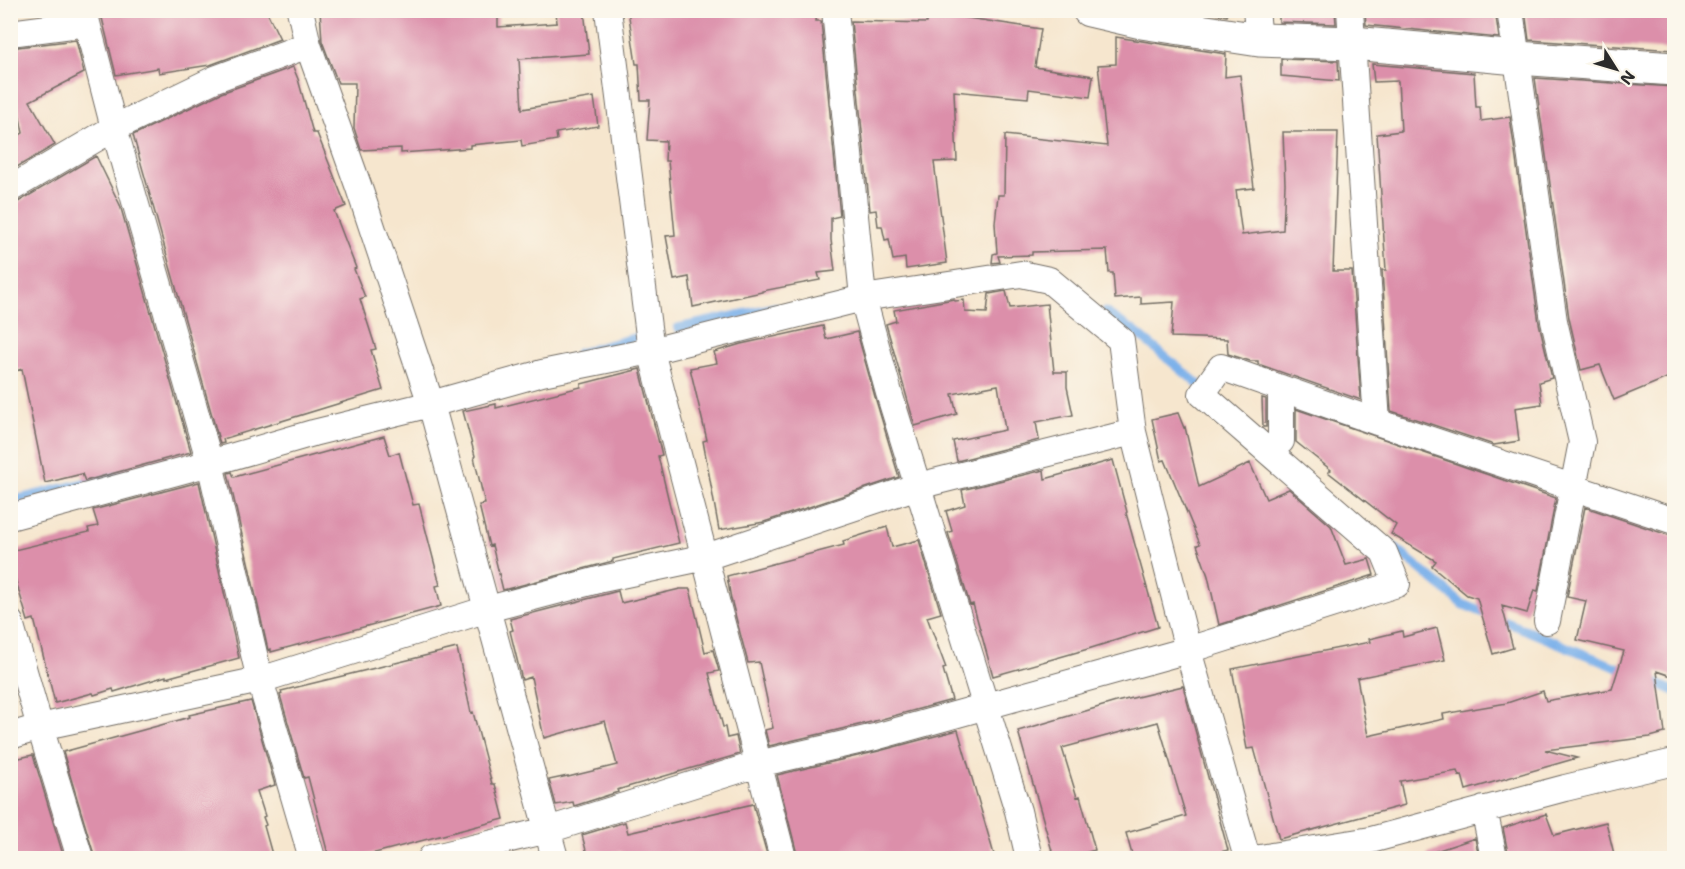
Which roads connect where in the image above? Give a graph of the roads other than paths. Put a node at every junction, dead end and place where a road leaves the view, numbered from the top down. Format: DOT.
graph roads {
  1 [pos="300,10"];
  2 [pos="608,10"];
  3 [pos="835,10"];
  4 [pos="1089,10"];
  5 [pos="1350,10"];
  6 [pos="1510,10"];
  7 [pos="1140,16"];
  8 [pos="86,17"];
  9 [pos="1257,25"];
  10 [pos="10,33"];
  11 [pos="1353,43"];
  12 [pos="308,45"];
  13 [pos="1517,58"];
  14 [pos="1674,69"];
  15 [pos="114,128"];
  16 [pos="10,189"];
  17 [pos="863,298"];
  18 [pos="651,351"];
  19 [pos="1281,387"];
  20 [pos="431,404"];
  21 [pos="1377,422"];
  22 [pos="1133,432"];
  23 [pos="1281,441"];
  24 [pos="210,464"];
  25 [pos="918,486"];
  26 [pos="1574,489"];
  27 [pos="10,517"];
  28 [pos="1674,521"];
  29 [pos="706,557"];
  30 [pos="488,609"];
  31 [pos="1547,621"];
  32 [pos="10,622"];
  33 [pos="1188,650"];
  34 [pos="260,680"];
  35 [pos="985,707"];
  36 [pos="40,727"];
  37 [pos="10,736"];
  38 [pos="1674,762"];
  39 [pos="758,764"];
  40 [pos="1484,809"];
  41 [pos="548,830"];
  42 [pos="80,858"];
  43 [pos="312,858"];
  44 [pos="431,858"];
  45 [pos="555,858"];
  46 [pos="783,858"];
  47 [pos="1029,858"];
  48 [pos="1247,858"];
  49 [pos="1260,858"];
  50 [pos="1494,858"];
  1 -- 12 [label="street"];
  2 -- 18 [label="street"];
  3 -- 17 [label="street"];
  4 -- 7 [label="street"];
  5 -- 11 [label="street"];
  6 -- 13 [label="street"];
  7 -- 9 [label="street"];
  8 -- 10 [label="street"];
  8 -- 15 [label="street"];
  9 -- 11 [label="street"];
  11 -- 13 [label="street"];
  11 -- 21 [label="street"];
  12 -- 15 [label="street"];
  12 -- 20 [label="street"];
  13 -- 14 [label="street"];
  13 -- 26 [label="street"];
  15 -- 16 [label="street"];
  15 -- 24 [label="street"];
  17 -- 18 [label="street"];
  17 -- 22 [label="street"];
  17 -- 25 [label="street"];
  18 -- 20 [label="street"];
  18 -- 29 [label="street"];
  19 -- 21 [label="street"];
  19 -- 23 [label="street"];
  19 -- 33 [label="street"];
  20 -- 24 [label="street"];
  20 -- 30 [label="street"];
  21 -- 26 [label="street"];
  22 -- 25 [label="street"];
  22 -- 33 [label="street"];
  24 -- 27 [label="street"];
  24 -- 34 [label="street"];
  25 -- 29 [label="street"];
  25 -- 35 [label="street"];
  26 -- 28 [label="street"];
  26 -- 31 [label="street"];
  29 -- 30 [label="street"];
  29 -- 39 [label="street"];
  30 -- 34 [label="street"];
  30 -- 41 [label="street"];
  32 -- 36 [label="street"];
  33 -- 35 [label="street"];
  33 -- 48 [label="street"];
  34 -- 36 [label="street"];
  34 -- 43 [label="street"];
  35 -- 39 [label="street"];
  35 -- 47 [label="street"];
  36 -- 37 [label="street"];
  36 -- 42 [label="street"];
  38 -- 40 [label="street"];
  39 -- 41 [label="street"];
  39 -- 46 [label="street"];
  40 -- 49 [label="street"];
  40 -- 50 [label="street"];
  41 -- 44 [label="street"];
  41 -- 45 [label="street"];
}
